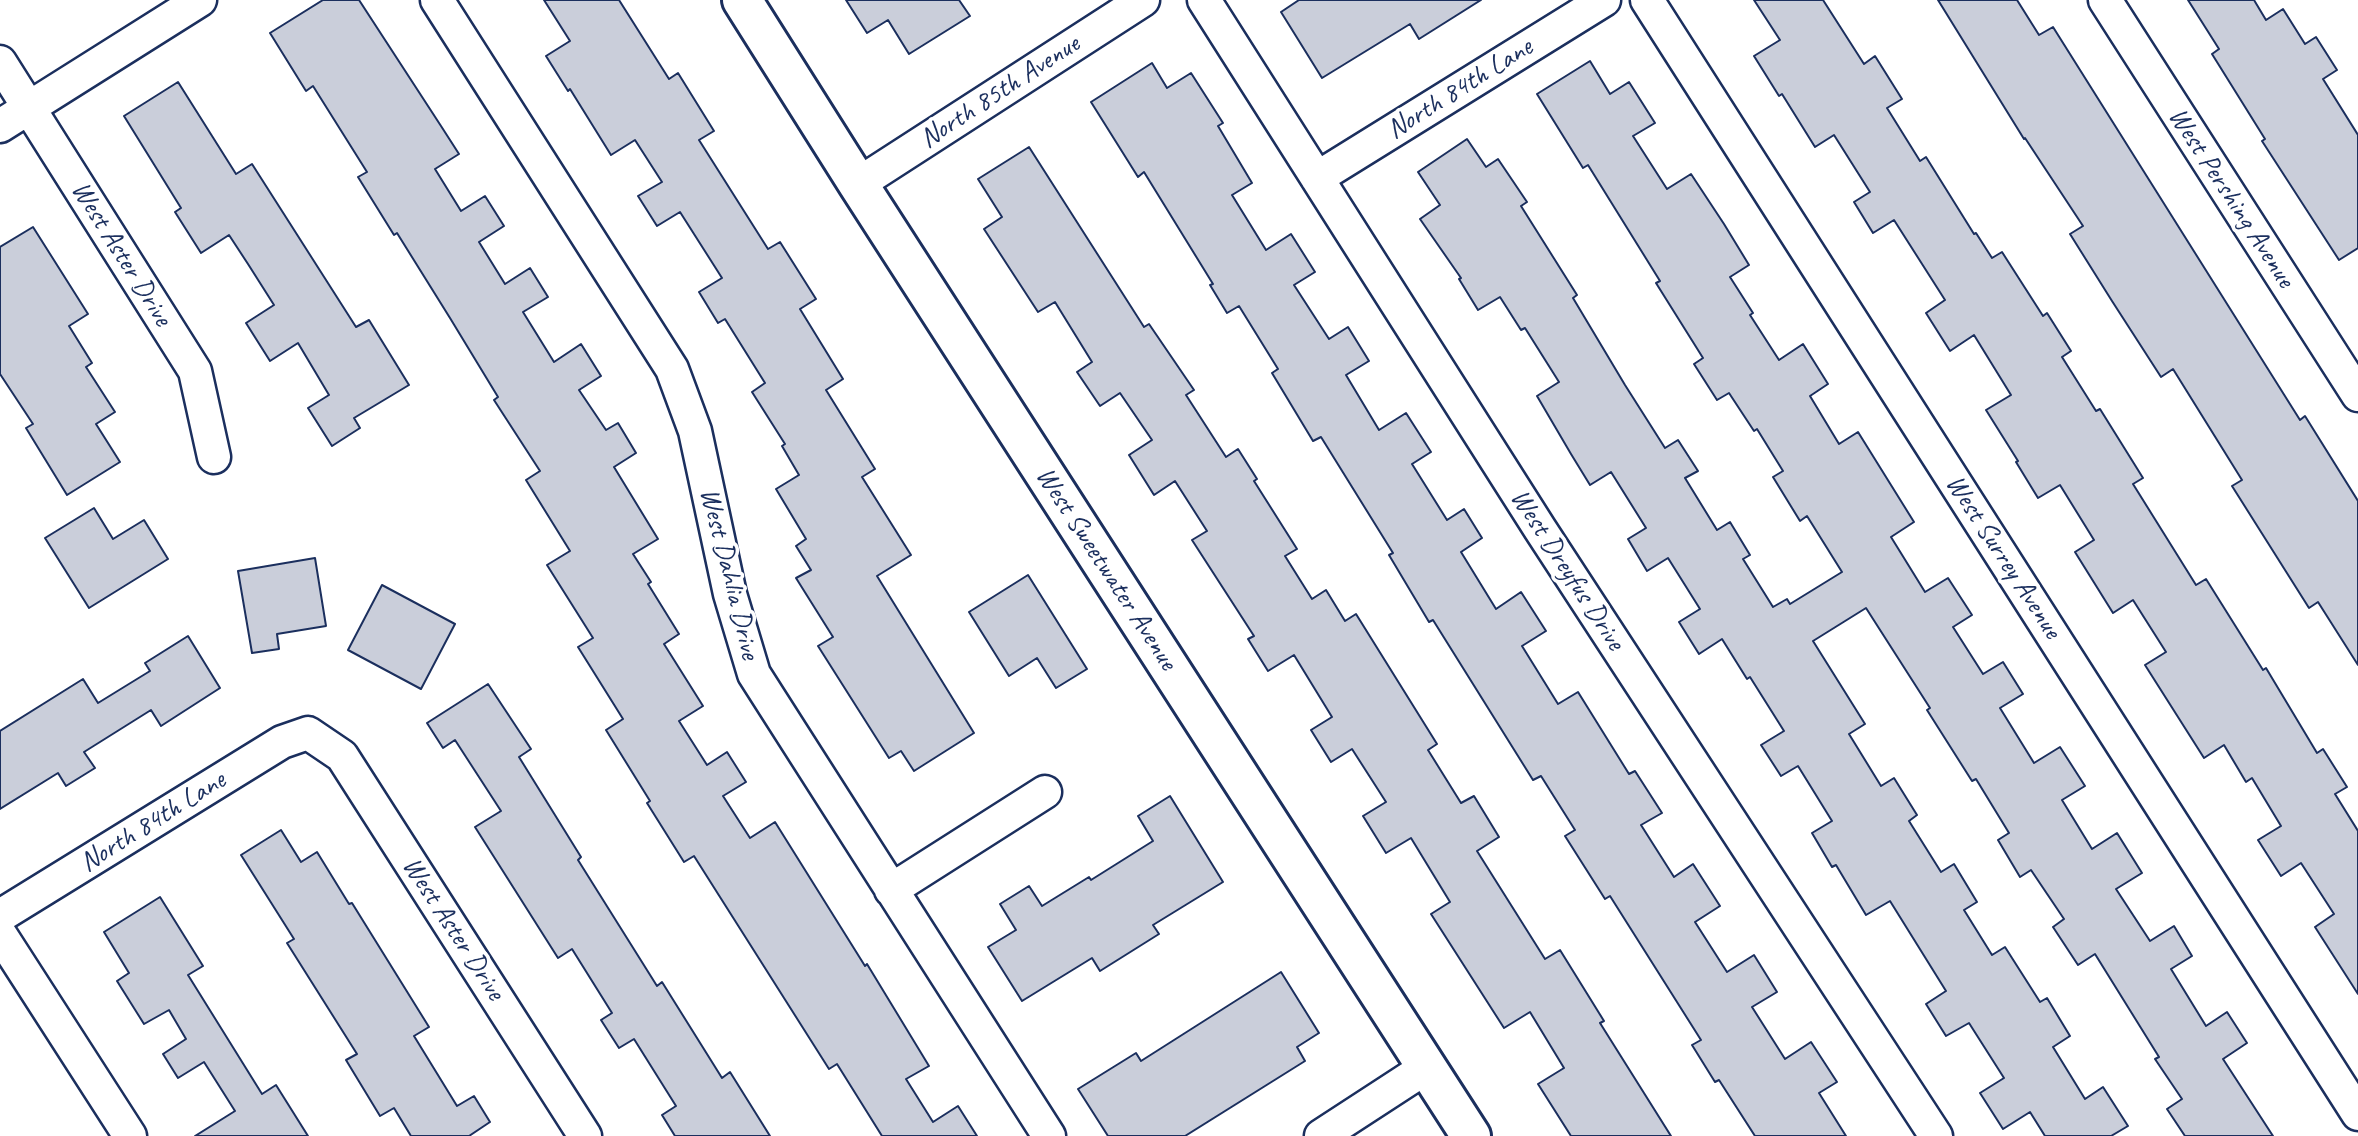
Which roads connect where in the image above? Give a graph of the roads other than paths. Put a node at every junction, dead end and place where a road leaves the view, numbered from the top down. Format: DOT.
graph roads {
  1 [pos="200,0"];
  2 [pos="437,0"];
  3 [pos="742,0"];
  4 [pos="1143,0"];
  5 [pos="1204,0"];
  6 [pos="1604,0"];
  7 [pos="1647,0"];
  8 [pos="2105,0"];
  9 [pos="0,62"];
  10 [pos="29,107"];
  11 [pos="0,127"];
  12 [pos="1317,178"];
  13 [pos="858,184"];
  14 [pos="2358,395"];
  15 [pos="214,457"];
  16 [pos="308,733"];
  17 [pos="1045,792"];
  18 [pos="891,890"];
  19 [pos="0,916"];
  20 [pos="0,934"];
  21 [pos="1427,1067"];
  22 [pos="2358,1114"];
  23 [pos="130,1136"];
  24 [pos="585,1136"];
  25 [pos="1049,1136"];
  26 [pos="1321,1136"];
  27 [pos="1471,1136"];
  28 [pos="1936,1136"];
  1 -- 10 [label="street"];
  2 -- 18 [label="street, West Dahlia Drive"];
  3 -- 13 [label="street, West Sweetwater Avenue"];
  4 -- 13 [label="street, North 85th Avenue"];
  5 -- 12 [label="street, West Dreyfus Drive"];
  6 -- 12 [label="street, North 84th Lane"];
  7 -- 22 [label="street, West Surrey Avenue"];
  8 -- 14 [label="street, West Pershing Avenue"];
  9 -- 10 [label="street, West Aster Drive"];
  10 -- 11 [label="street"];
  10 -- 15 [label="street, West Aster Drive"];
  12 -- 28 [label="street, West Dreyfus Drive"];
  13 -- 21 [label="street, West Sweetwater Avenue"];
  16 -- 19 [label="street, North 84th Lane"];
  16 -- 24 [label="street, West Aster Drive"];
  17 -- 18 [label="street"];
  18 -- 25 [label="street, West Dahlia Drive"];
  20 -- 23 [label="street"];
  21 -- 26 [label="street"];
  21 -- 27 [label="street, West Sweetwater Avenue"];
}
